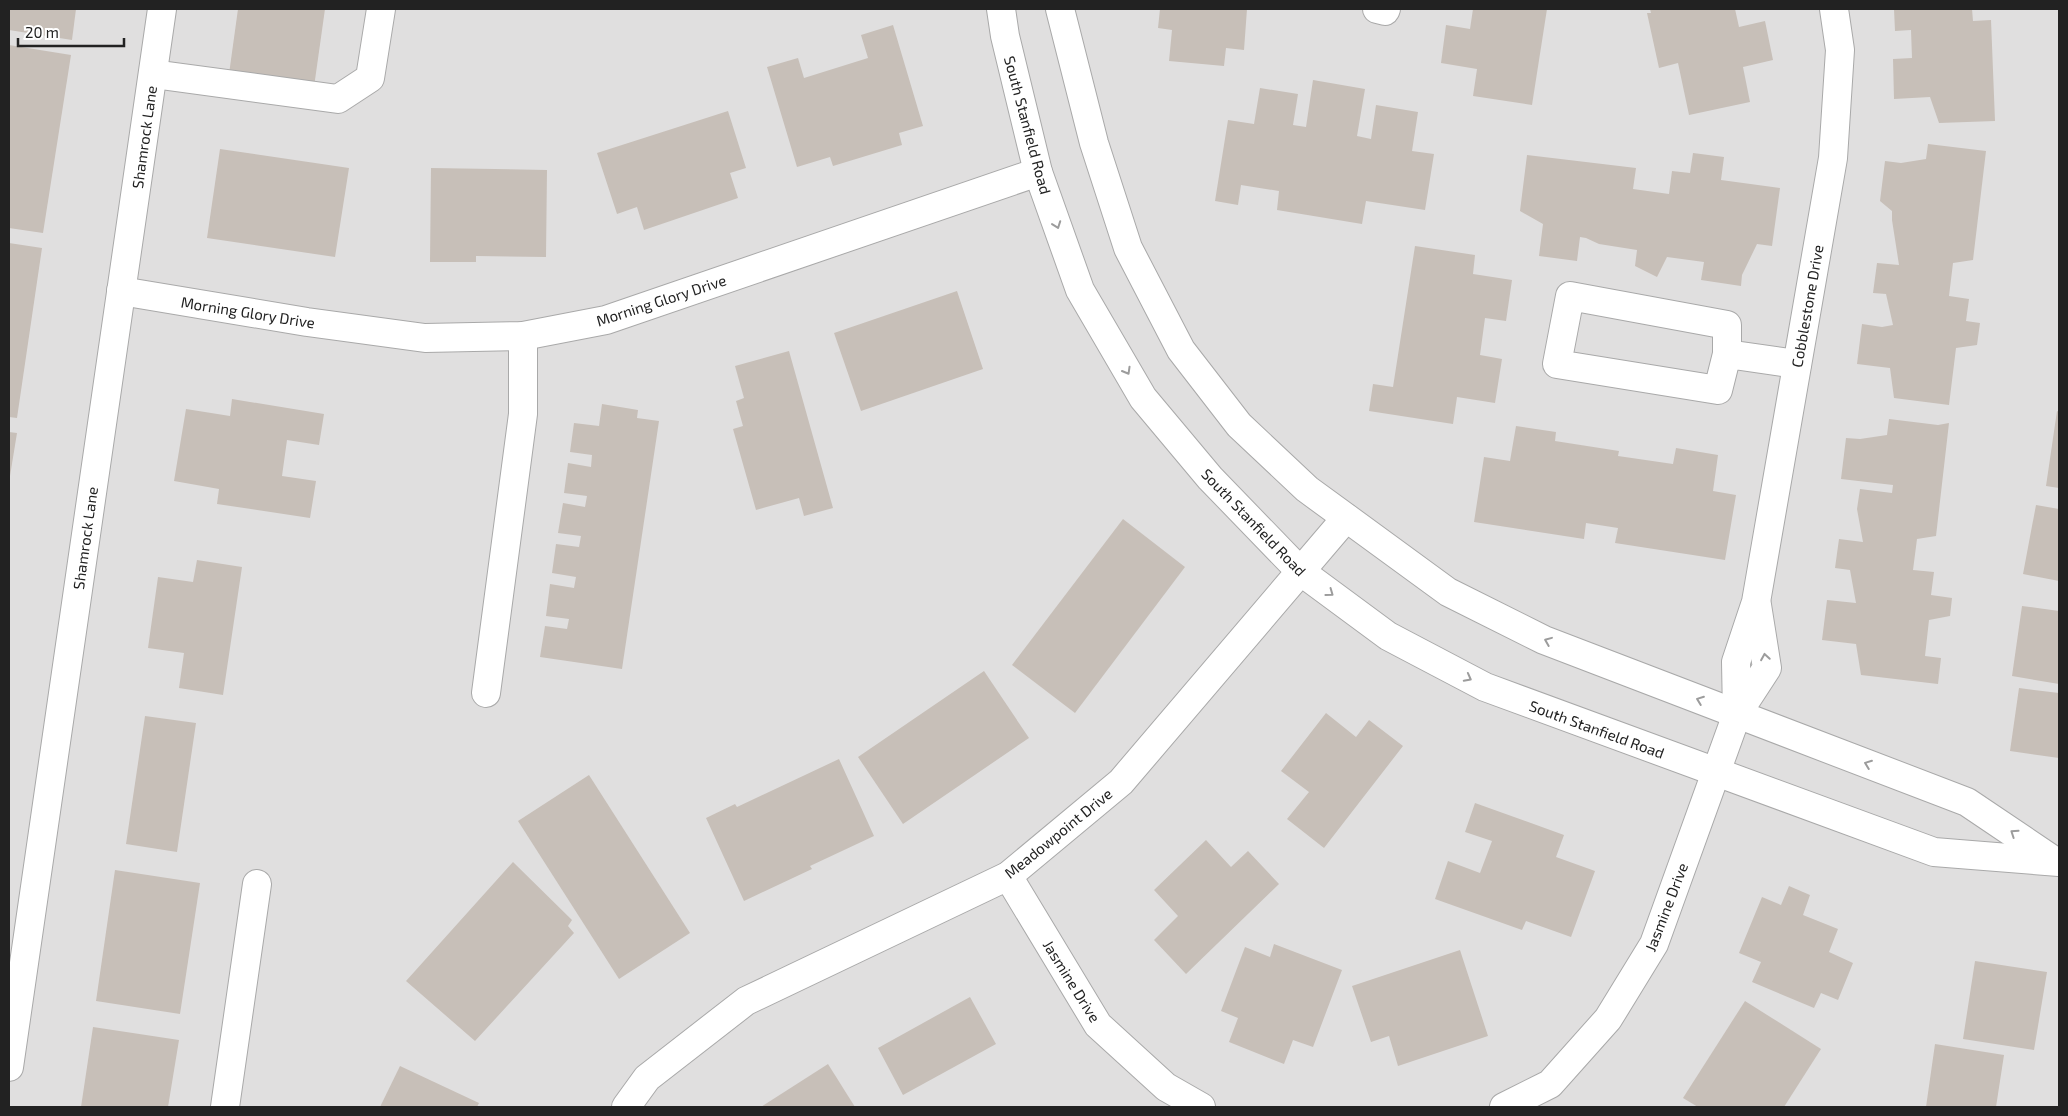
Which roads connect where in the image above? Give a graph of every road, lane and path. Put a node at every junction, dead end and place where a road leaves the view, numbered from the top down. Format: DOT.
graph roads {
  1 [pos="162,9"];
  2 [pos="381,9"];
  3 [pos="1001,9"];
  4 [pos="1060,9"];
  5 [pos="1377,9"];
  6 [pos="1386,9"];
  7 [pos="1834,9"];
  8 [pos="153,74"];
  9 [pos="1038,172"];
  10 [pos="121,291"];
  11 [pos="523,336"];
  12 [pos="1727,354"];
  13 [pos="1797,364"];
  14 [pos="1346,518"];
  15 [pos="1300,571"];
  16 [pos="486,693"];
  17 [pos="1737,714"];
  18 [pos="1716,773"];
  19 [pos="2057,862"];
  20 [pos="1008,876"];
  21 [pos="257,884"];
  22 [pos="9,1067"];
  23 [pos="225,1107"];
  24 [pos="626,1107"];
  25 [pos="1201,1107"];
  26 [pos="1504,1107"];
  1 -- 8 [label="street, Shamrock Lane"];
  2 -- 8 [label="street"];
  3 -- 9 [label="street, South Stanfield Road"];
  4 -- 14 [label="street, South Stanfield Road"];
  5 -- 6 [label="street"];
  7 -- 13 [label="street, Cobblestone Drive"];
  8 -- 10 [label="street, Shamrock Lane"];
  9 -- 11 [label="street, Morning Glory Drive"];
  9 -- 15 [label="street, South Stanfield Road, one-way"];
  10 -- 11 [label="street, Morning Glory Drive"];
  10 -- 22 [label="street, Shamrock Lane"];
  11 -- 16 [label="street"];
  12 -- 12 [label="street"];
  12 -- 13 [label="street"];
  13 -- 17 [label="street, Cobblestone Drive"];
  14 -- 15 [label="street, Meadowpoint Drive"];
  17 -- 14 [label="street, South Stanfield Road, one-way"];
  15 -- 18 [label="street, South Stanfield Road, one-way"];
  15 -- 20 [label="street, Meadowpoint Drive"];
  17 -- 18 [label="street, Jasmine Drive"];
  19 -- 17 [label="street, South Stanfield Road, one-way"];
  18 -- 19 [label="street, South Stanfield Road"];
  18 -- 26 [label="street, Jasmine Drive"];
  20 -- 24 [label="street, Meadowpoint Drive"];
  20 -- 25 [label="street, Jasmine Drive"];
  21 -- 23 [label="street"];
}
